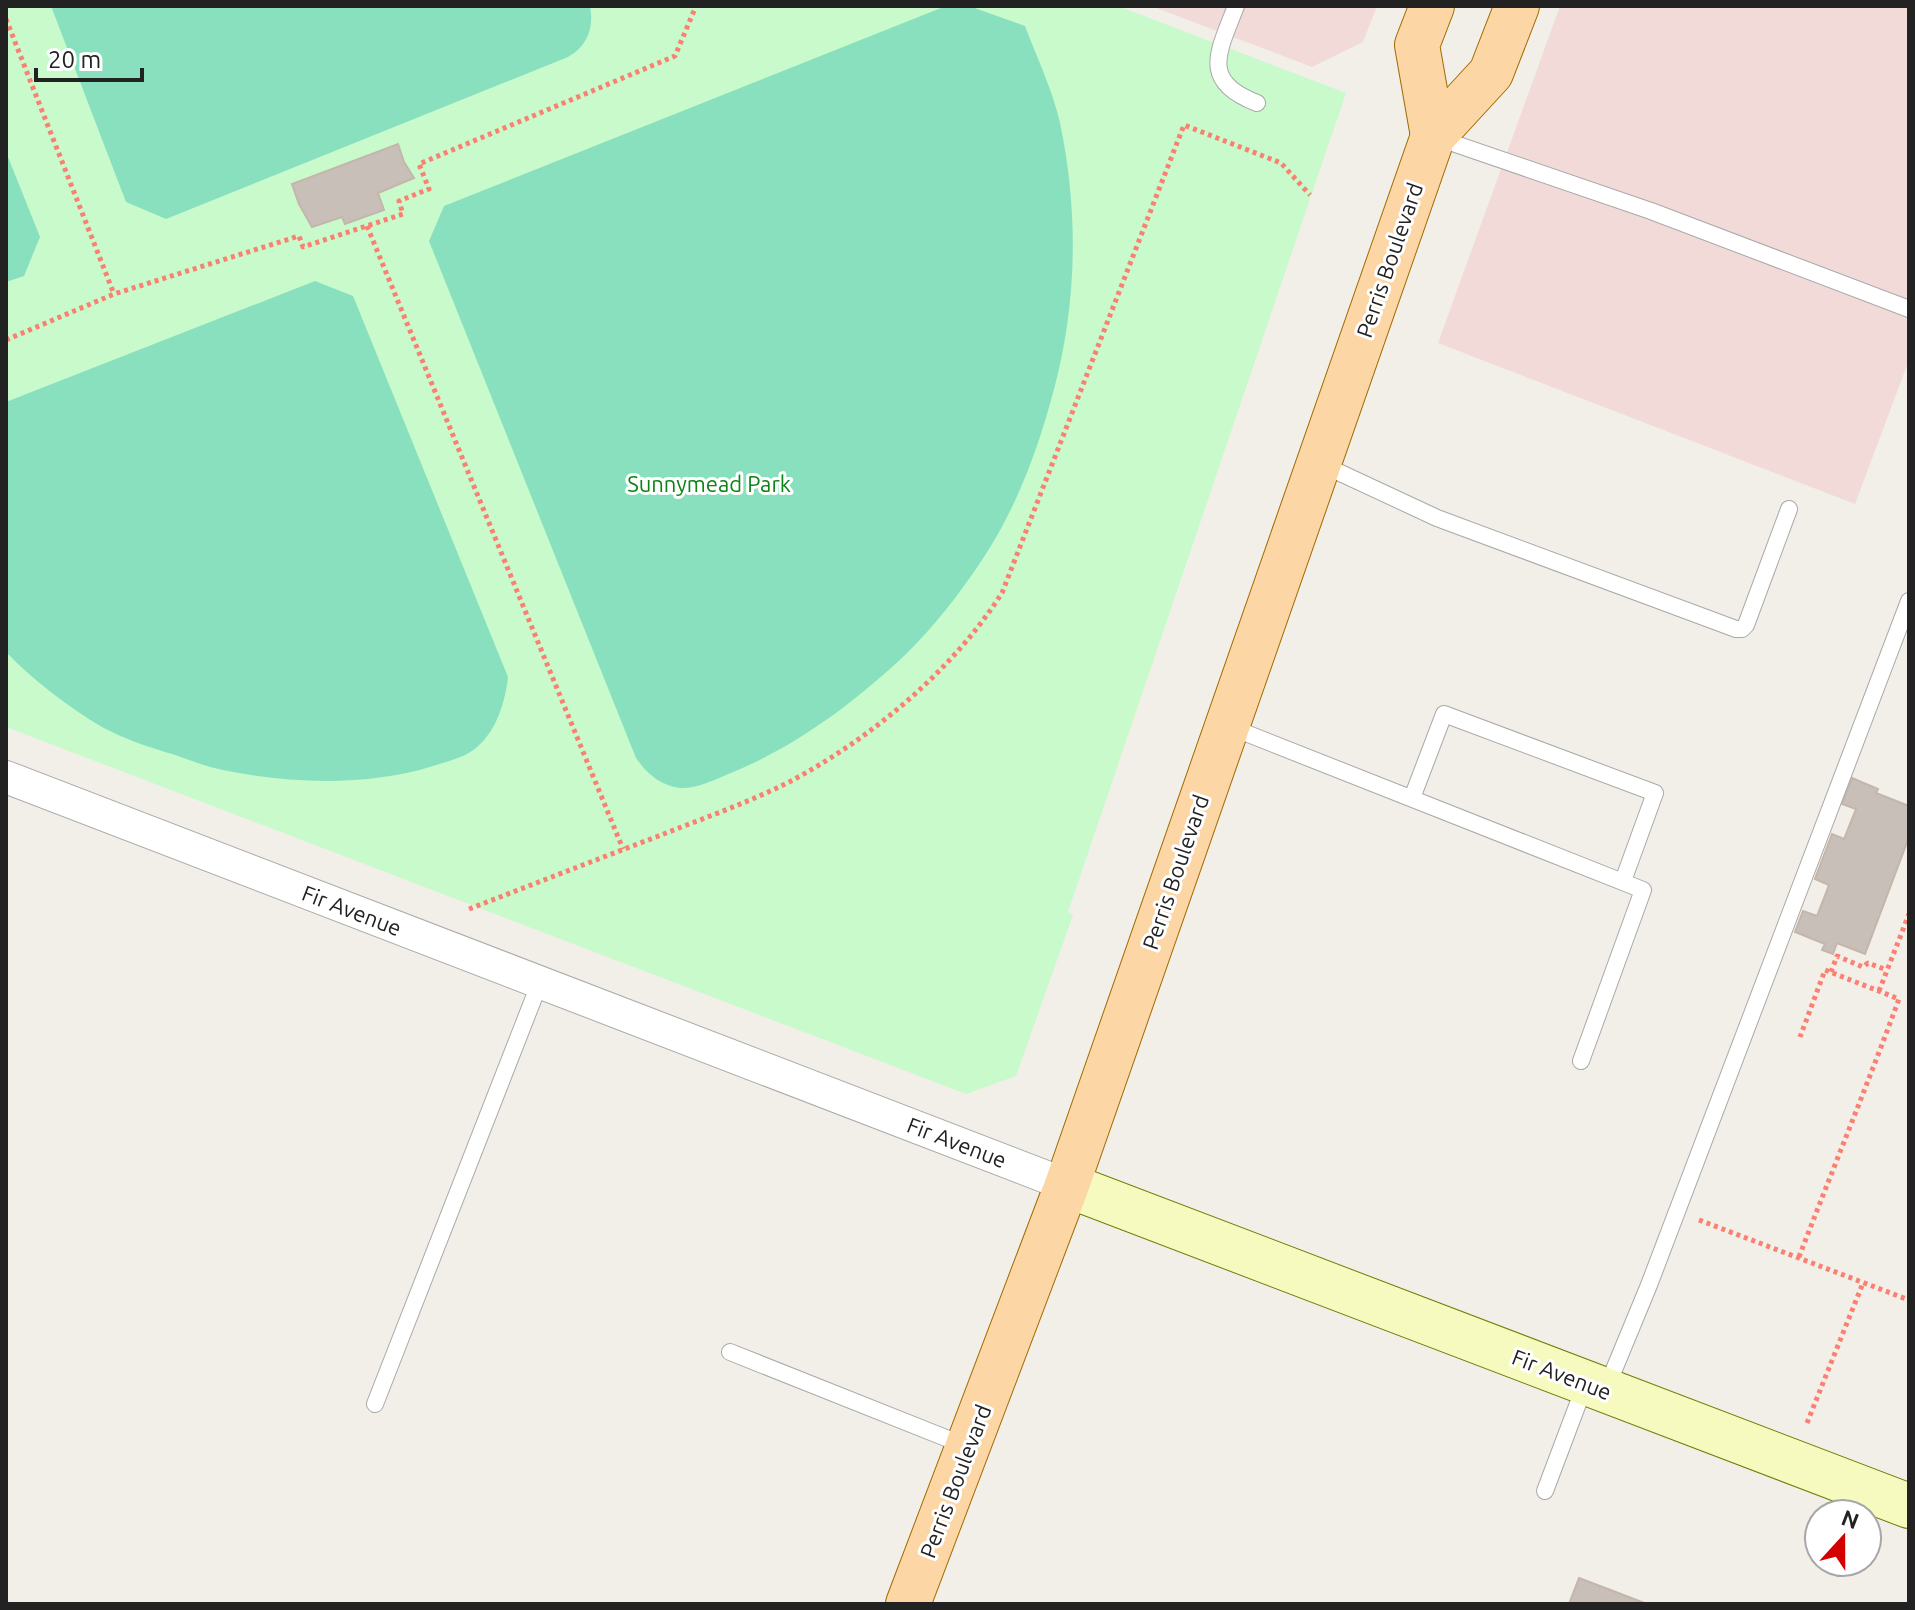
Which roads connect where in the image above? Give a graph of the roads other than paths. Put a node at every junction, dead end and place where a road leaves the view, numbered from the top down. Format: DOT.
graph roads {
  1 [pos="1236,6"];
  2 [pos="1432,6"];
  3 [pos="1517,6"];
  4 [pos="1257,103"];
  5 [pos="1433,136"];
  6 [pos="1909,309"];
  7 [pos="1318,462"];
  8 [pos="1789,509"];
  9 [pos="1909,601"];
  10 [pos="1226,725"];
  11 [pos="6,777"];
  12 [pos="1412,798"];
  13 [pos="1623,881"];
  14 [pos="540,982"];
  15 [pos="1581,1061"];
  16 [pos="1067,1185"];
  17 [pos="730,1352"];
  18 [pos="1596,1387"];
  19 [pos="375,1404"];
  20 [pos="968,1446"];
  21 [pos="1545,1491"];
  22 [pos="1909,1506"];
  23 [pos="908,1604"];
  1 -- 4 [label="lane"];
  2 -- 5 [label="main road, Perris Boulevard"];
  3 -- 5 [label="main road, Perris Boulevard"];
  5 -- 6 [label="lane"];
  5 -- 7 [label="main road, Perris Boulevard"];
  7 -- 8 [label="lane"];
  7 -- 10 [label="main road, Perris Boulevard"];
  9 -- 18 [label="lane"];
  10 -- 12 [label="lane"];
  10 -- 16 [label="main road, Perris Boulevard"];
  11 -- 14 [label="street, Fir Avenue"];
  12 -- 13 [label="lane"];
  12 -- 13 [label="lane"];
  13 -- 15 [label="lane"];
  14 -- 16 [label="street, Fir Avenue"];
  14 -- 19 [label="lane"];
  16 -- 18 [label="street, Fir Avenue"];
  16 -- 20 [label="main road, Perris Boulevard"];
  17 -- 20 [label="lane"];
  18 -- 21 [label="lane"];
  18 -- 22 [label="street, Fir Avenue"];
  20 -- 23 [label="main road, Perris Boulevard"];
}
